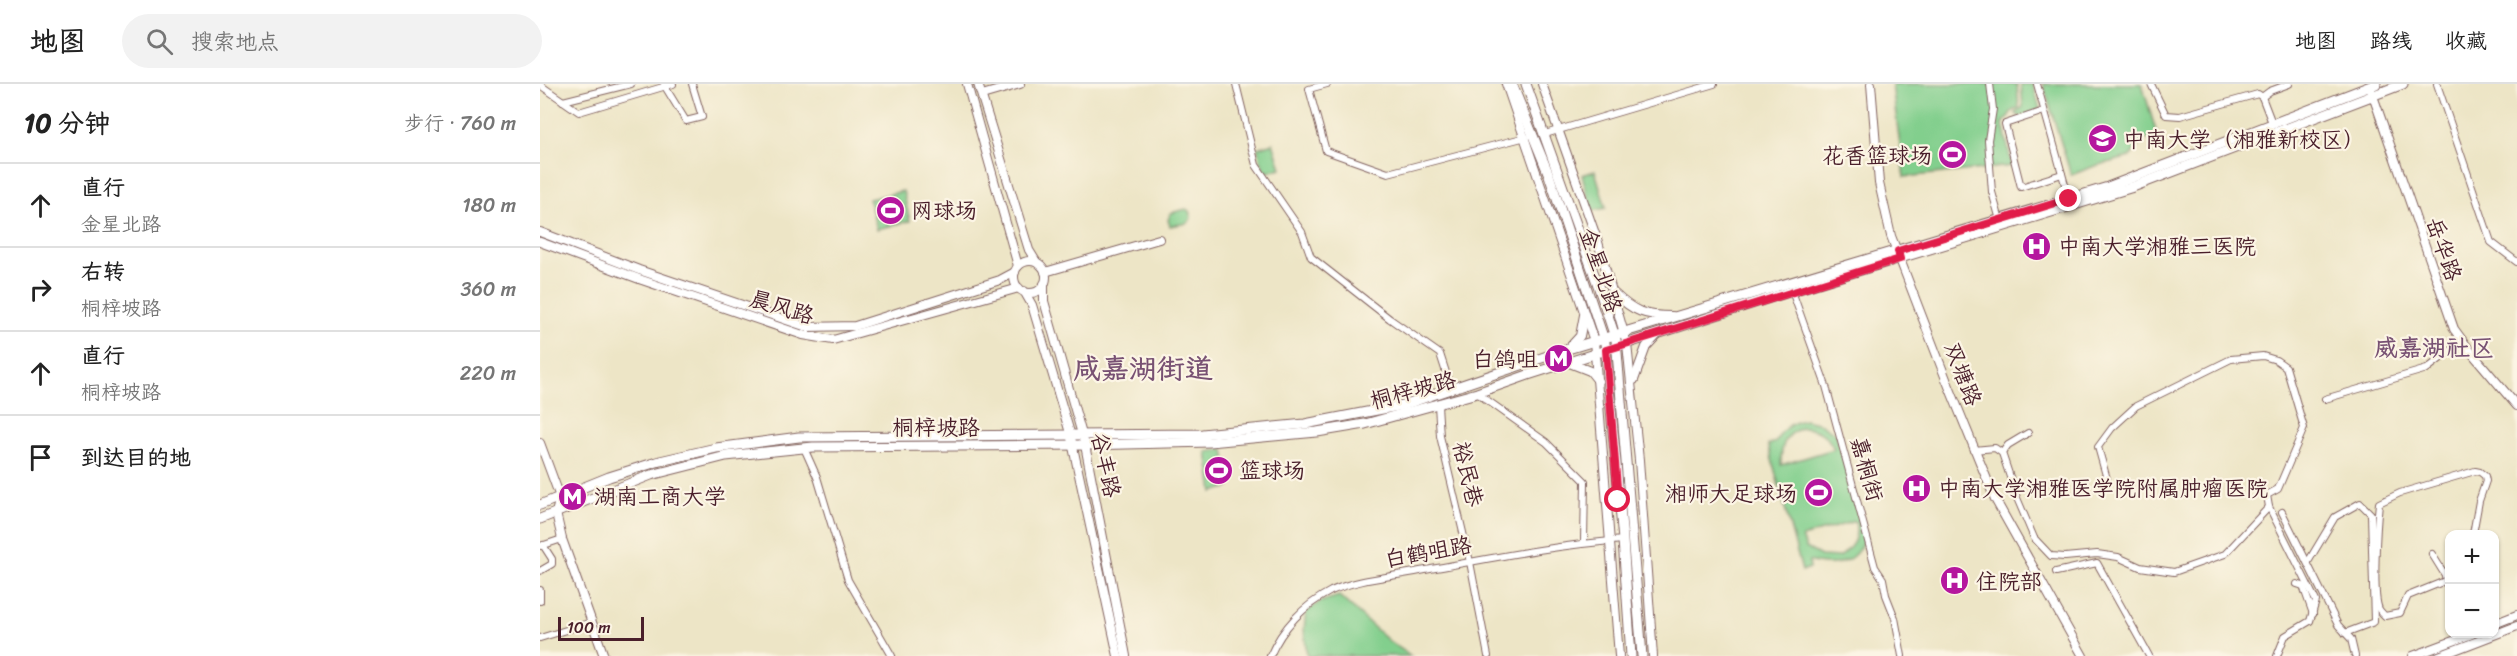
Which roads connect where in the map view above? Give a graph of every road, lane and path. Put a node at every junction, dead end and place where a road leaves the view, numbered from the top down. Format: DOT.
graph roads {
  1 [pos="631,84"];
  2 [pos="673,84"];
  3 [pos="692,84"];
  4 [pos="967,84"];
  5 [pos="978,84"];
  6 [pos="1020,84"];
  7 [pos="1236,84"];
  8 [pos="1327,84"];
  9 [pos="1506,84"];
  10 [pos="1512,84"];
  11 [pos="1526,84"];
  12 [pos="1542,84"];
  13 [pos="1714,84"];
  14 [pos="1871,84"];
  15 [pos="1990,84"];
  16 [pos="2037,84"];
  17 [pos="2151,84"];
  18 [pos="2289,84"];
  19 [pos="2403,84"];
  20 [pos="2437,84"];
  21 [pos="540,85"];
  22 [pos="664,85"];
  23 [pos="2372,87"];
  24 [pos="982,95"];
  25 [pos="2262,97"];
  26 [pos="563,101"];
  27 [pos="2044,111"];
  28 [pos="2272,123"];
  29 [pos="1545,134"];
  30 [pos="1528,137"];
  31 [pos="2062,174"];
  32 [pos="2069,199"];
  33 [pos="2000,220"];
  34 [pos="540,232"];
  35 [pos="1159,239"];
  36 [pos="540,242"];
  37 [pos="1899,255"];
  38 [pos="2517,262"];
  39 [pos="1037,263"];
  40 [pos="1016,269"];
  41 [pos="1045,272"];
  42 [pos="1044,284"];
  43 [pos="1021,290"];
  44 [pos="1792,291"];
  45 [pos="1614,292"];
  46 [pos="1584,309"];
  47 [pos="1676,316"];
  48 [pos="1619,333"];
  49 [pos="1658,334"];
  50 [pos="1599,340"];
  51 [pos="2463,341"];
  52 [pos="1622,345"];
  53 [pos="1568,349"];
  54 [pos="1601,352"];
  55 [pos="1567,362"];
  56 [pos="1599,383"];
  57 [pos="1632,386"];
  58 [pos="1451,388"];
  59 [pos="1477,393"];
  60 [pos="2325,399"];
  61 [pos="1438,405"];
  62 [pos="2517,406"];
  63 [pos="2028,433"];
  64 [pos="1070,434"];
  65 [pos="1082,434"];
  66 [pos="540,443"];
  67 [pos="1072,445"];
  68 [pos="1085,445"];
  69 [pos="804,448"];
  70 [pos="1974,450"];
  71 [pos="2002,453"];
  72 [pos="2107,479"];
  73 [pos="560,497"];
  74 [pos="540,505"];
  75 [pos="572,507"];
  76 [pos="2269,507"];
  77 [pos="2282,512"];
  78 [pos="556,513"];
  79 [pos="540,519"];
  80 [pos="2474,530"];
  81 [pos="562,539"];
  82 [pos="1623,540"];
  83 [pos="1611,541"];
  84 [pos="1584,543"];
  85 [pos="542,546"];
  86 [pos="2432,554"];
  87 [pos="1470,562"];
  88 [pos="2308,562"];
  89 [pos="540,571"];
  90 [pos="2056,572"];
  91 [pos="2445,579"];
  92 [pos="2445,581"];
  93 [pos="2297,584"];
  94 [pos="540,590"];
  95 [pos="540,601"];
  96 [pos="2314,614"];
  97 [pos="2517,615"];
  98 [pos="592,622"];
  99 [pos="2499,622"];
  100 [pos="2517,626"];
  101 [pos="2345,633"];
  102 [pos="540,638"];
  103 [pos="2451,638"];
  104 [pos="604,656"];
  105 [pos="892,656"];
  106 [pos="1118,656"];
  107 [pos="1126,656"];
  108 [pos="1270,656"];
  109 [pos="1488,656"];
  110 [pos="1619,656"];
  111 [pos="1631,656"];
  112 [pos="1642,656"];
  113 [pos="1653,656"];
  114 [pos="1902,656"];
  115 [pos="2083,656"];
  116 [pos="2149,656"];
  117 [pos="2277,656"];
  118 [pos="2355,656"];
  119 [pos="2413,656"];
  120 [pos="2439,656"];
  1 -- 26 [label="street"];
  2 -- 22 [label="street"];
  3 -- 22 [label="street"];
  4 -- 40 [label="street"];
  5 -- 24 [label="street"];
  6 -- 24 [label="street"];
  7 -- 58 [label="street"];
  8 -- 30 [label="street"];
  9 -- 30 [label="street"];
  10 -- 30 [label="main road, 金星北路"];
  11 -- 29 [label="main road, 金星北路"];
  12 -- 45 [label="street"];
  13 -- 29 [label="street"];
  14 -- 37 [label="street, 双塘路"];
  15 -- 33 [label="street"];
  16 -- 27 [label="street"];
  17 -- 25 [label="street"];
  18 -- 25 [label="street"];
  19 -- 23 [label="main road, 桐梓坡路"];
  20 -- 38 [label="street"];
  21 -- 26 [label="street"];
  22 -- 26 [label="street"];
  23 -- 28 [label="main road, 桐梓坡路"];
  23 -- 37 [label="main road, 桐梓坡路"];
  23 -- 51 [label="street, 岳华路"];
  24 -- 39 [label="street"];
  25 -- 28 [label="street"];
  27 -- 31 [label="street"];
  27 -- 31 [label="street"];
  28 -- 32 [label="main road, 桐梓坡路"];
  29 -- 48 [label="main road, 金星北路"];
  30 -- 46 [label="street"];
  30 -- 50 [label="main road, 金星北路"];
  31 -- 32 [label="street"];
  32 -- 33 [label="main road, 桐梓坡路"];
  33 -- 37 [label="main road, 桐梓坡路"];
  34 -- 40 [label="street, 晨风路"];
  35 -- 41 [label="street"];
  36 -- 43 [label="street, 晨风路"];
  37 -- 44 [label="main road, 桐梓坡路"];
  37 -- 47 [label="main road, 桐梓坡路"];
  37 -- 70 [label="street, 双塘路"];
  39 -- 40 [label="street"];
  39 -- 41 [label="street"];
  40 -- 43 [label="street"];
  41 -- 42 [label="street"];
  42 -- 43 [label="street"];
  42 -- 65 [label="street, 谷丰路"];
  43 -- 64 [label="street, 谷丰路"];
  44 -- 49 [label="main road, 桐梓坡路"];
  44 -- 114 [label="street, 嘉桐街"];
  45 -- 47 [label="street"];
  45 -- 48 [label="street"];
  46 -- 50 [label="street"];
  46 -- 53 [label="street"];
  47 -- 48 [label="main road, 桐梓坡路"];
  48 -- 50 [label="main road, 桐梓坡路"];
  48 -- 52 [label="main road, 金星北路"];
  49 -- 52 [label="main road, 桐梓坡路"];
  49 -- 57 [label="street"];
  50 -- 53 [label="main road, 桐梓坡路"];
  50 -- 54 [label="main road, 金星北路"];
  51 -- 60 [label="street"];
  51 -- 62 [label="street, 岳华路"];
  52 -- 54 [label="main road, 桐梓坡路"];
  52 -- 57 [label="street"];
  52 -- 112 [label="main road, 金星北路"];
  53 -- 58 [label="main road, 桐梓坡路"];
  54 -- 55 [label="main road, 桐梓坡路"];
  54 -- 56 [label="street"];
  54 -- 82 [label="main road, 金星北路"];
  55 -- 56 [label="street"];
  55 -- 59 [label="main road, 桐梓坡路"];
  56 -- 83 [label="street"];
  57 -- 113 [label="street"];
  58 -- 65 [label="main road, 桐梓坡路"];
  59 -- 61 [label="main road, 桐梓坡路"];
  59 -- 84 [label="street"];
  61 -- 68 [label="main road, 桐梓坡路"];
  61 -- 87 [label="street, 裕民巷"];
  63 -- 71 [label="street"];
  64 -- 65 [label="main road, 桐梓坡路"];
  64 -- 67 [label="street, 谷丰路"];
  64 -- 73 [label="main road, 桐梓坡路"];
  65 -- 68 [label="street, 谷丰路"];
  66 -- 73 [label="street"];
  67 -- 68 [label="main road, 桐梓坡路"];
  67 -- 69 [label="main road, 桐梓坡路"];
  67 -- 106 [label="street, 谷丰路"];
  68 -- 107 [label="street, 谷丰路"];
  69 -- 75 [label="main road, 桐梓坡路"];
  69 -- 105 [label="street"];
  70 -- 71 [label="street"];
  70 -- 115 [label="street, 双塘路"];
  71 -- 76 [label="street"];
  72 -- 76 [label="street"];
  73 -- 74 [label="main road, 桐梓坡路"];
  73 -- 75 [label="street"];
  73 -- 78 [label="street"];
  75 -- 78 [label="main road, 桐梓坡路"];
  76 -- 96 [label="street"];
  77 -- 88 [label="street"];
  78 -- 79 [label="main road, 桐梓坡路"];
  78 -- 81 [label="street"];
  80 -- 92 [label="street"];
  81 -- 85 [label="street"];
  81 -- 98 [label="street"];
  82 -- 83 [label="street, 白鹤咀路"];
  82 -- 111 [label="main road, 金星北路"];
  83 -- 84 [label="street, 白鹤咀路"];
  83 -- 110 [label="street"];
  84 -- 87 [label="street, 白鹤咀路"];
  85 -- 89 [label="street"];
  86 -- 91 [label="street"];
  87 -- 108 [label="street, 白鹤咀路"];
  87 -- 109 [label="street, 裕民巷"];
  88 -- 101 [label="street"];
  88 -- 101 [label="street"];
  90 -- 116 [label="street"];
  93 -- 96 [label="street"];
  94 -- 95 [label="street"];
  96 -- 117 [label="street"];
  97 -- 99 [label="street"];
  98 -- 102 [label="street"];
  98 -- 104 [label="street"];
  100 -- 120 [label="street"];
  101 -- 118 [label="street"];
  103 -- 119 [label="street"];
}
